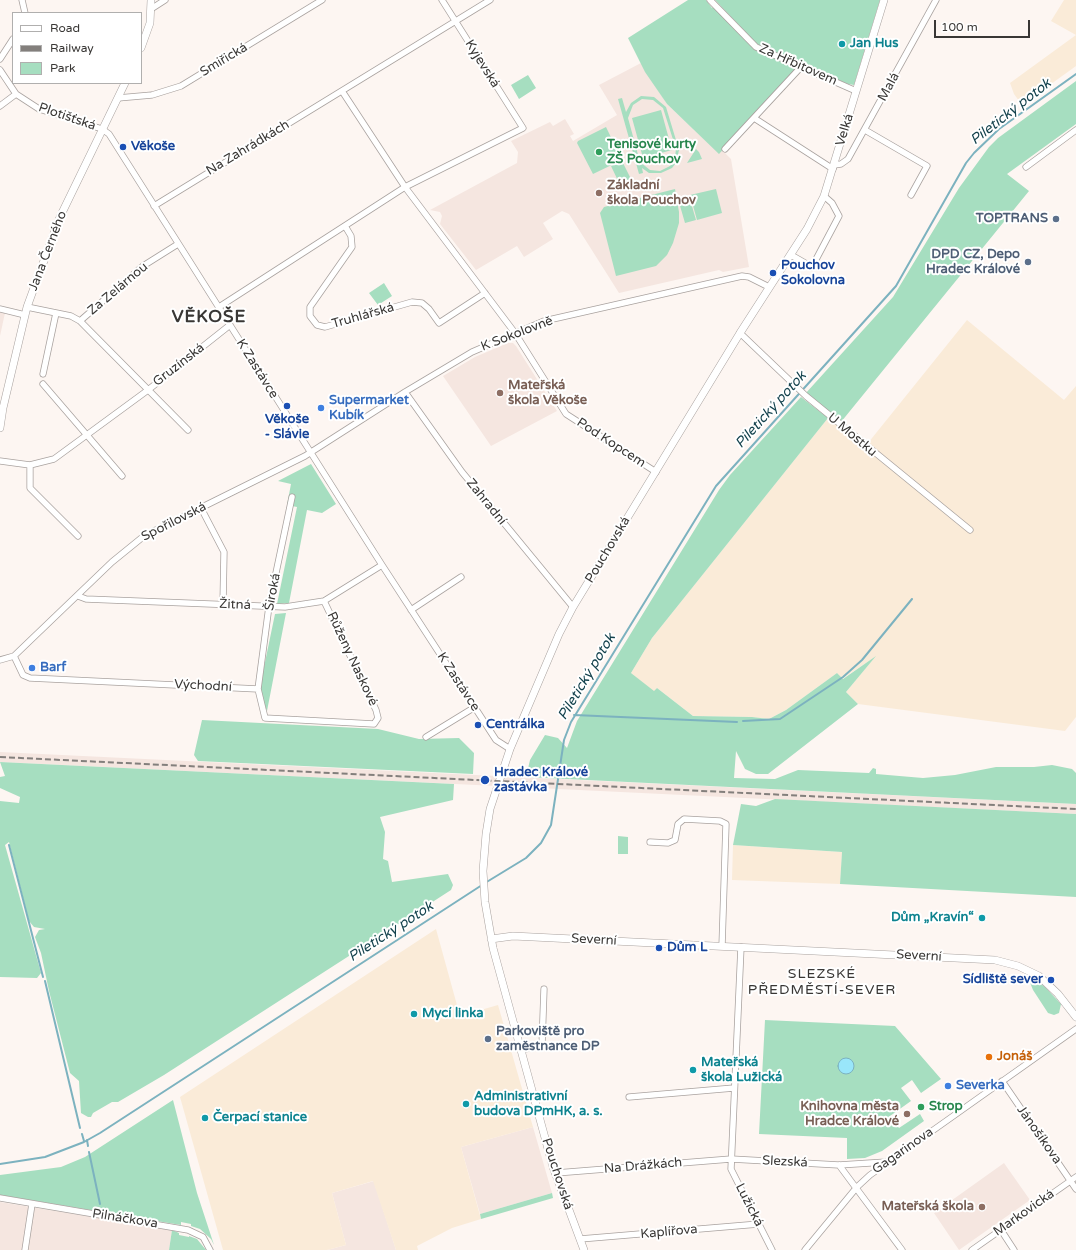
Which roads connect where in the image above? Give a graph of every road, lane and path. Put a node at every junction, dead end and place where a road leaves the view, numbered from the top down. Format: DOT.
graph roads {
  1 [pos="22,0"];
  2 [pos="151,0"];
  3 [pos="165,0"];
  4 [pos="322,0"];
  5 [pos="442,0"];
  6 [pos="710,0"];
  7 [pos="884,0"];
  8 [pos="936,0"];
  9 [pos="486,1"];
  10 [pos="151,9"];
  11 [pos="25,12"];
  12 [pos="456,21"];
  13 [pos="12,41"];
  14 [pos="142,45"];
  15 [pos="0,59"];
  16 [pos="801,67"];
  17 [pos="0,70"];
  18 [pos="125,84"];
  19 [pos="342,91"];
  20 [pos="856,91"];
  21 [pos="16,94"];
  22 [pos="118,98"];
  23 [pos="0,106"];
  24 [pos="754,118"];
  25 [pos="102,129"];
  26 [pos="866,130"];
  27 [pos="1076,130"];
  28 [pos="725,149"];
  29 [pos="833,167"];
  30 [pos="1026,167"];
  31 [pos="405,187"];
  32 [pos="910,195"];
  33 [pos="824,196"];
  34 [pos="154,206"];
  35 [pos="345,226"];
  36 [pos="178,244"];
  37 [pos="791,255"];
  38 [pos="769,287"];
  39 [pos="485,294"];
  40 [pos="27,307"];
  41 [pos="219,307"];
  42 [pos="0,309"];
  43 [pos="56,313"];
  44 [pos="25,315"];
  45 [pos="80,321"];
  46 [pos="230,325"];
  47 [pos="515,333"];
  48 [pos="740,333"];
  49 [pos="43,374"];
  50 [pos="43,384"];
  51 [pos="148,390"];
  52 [pos="405,392"];
  53 [pos="0,428"];
  54 [pos="188,430"];
  55 [pos="87,435"];
  56 [pos="311,453"];
  57 [pos="0,461"];
  58 [pos="30,465"];
  59 [pos="656,472"];
  60 [pos="122,476"];
  61 [pos="292,497"];
  62 [pos="201,508"];
  63 [pos="970,530"];
  64 [pos="78,536"];
  65 [pos="382,565"];
  66 [pos="461,577"];
  67 [pos="78,596"];
  68 [pos="324,601"];
  69 [pos="222,604"];
  70 [pos="269,606"];
  71 [pos="573,608"];
  72 [pos="411,610"];
  73 [pos="14,656"];
  74 [pos="0,660"];
  75 [pos="258,689"];
  76 [pos="475,707"];
  77 [pos="426,737"];
  78 [pos="510,749"];
  79 [pos="650,842"];
  80 [pos="491,939"];
  81 [pos="722,946"];
  82 [pos="741,947"];
  83 [pos="544,989"];
  84 [pos="1076,1017"];
  85 [pos="1076,1029"];
  86 [pos="521,1050"];
  87 [pos="1002,1081"];
  88 [pos="734,1088"];
  89 [pos="629,1096"];
  90 [pos="731,1159"];
  91 [pos="888,1161"];
  92 [pos="839,1165"];
  93 [pos="556,1174"];
  94 [pos="1076,1177"];
  95 [pos="1070,1181"];
  96 [pos="857,1187"];
  97 [pos="1076,1189"];
  98 [pos="0,1198"];
  99 [pos="32,1204"];
  100 [pos="759,1224"];
  101 [pos="1001,1230"];
  102 [pos="580,1240"];
  103 [pos="25,1250"];
  104 [pos="210,1250"];
  105 [pos="584,1250"];
  106 [pos="772,1250"];
  107 [pos="806,1250"];
  108 [pos="902,1250"];
  109 [pos="972,1250"];
  110 [pos="1014,1250"];
  1 -- 11 [label="street"];
  2 -- 10 [label="street"];
  3 -- 10 [label="street"];
  4 -- 22 [label="street, Smiřická"];
  5 -- 12 [label="street, Kyjevská"];
  6 -- 16 [label="street, Za Hřbitovem"];
  7 -- 20 [label="street, Velká"];
  8 -- 26 [label="street, Malá"];
  9 -- 12 [label="street, Na Zahrádkách"];
  10 -- 14 [label="street"];
  12 -- 19 [label="street, Na Zahrádkách"];
  12 -- 31 [label="street, Kyjevská"];
  13 -- 15 [label="street"];
  16 -- 20 [label="street, Za Hřbitovem"];
  16 -- 24 [label="street"];
  17 -- 21 [label="street, Plotišťská"];
  18 -- 22 [label="street, Jana Černého"];
  19 -- 31 [label="street"];
  19 -- 34 [label="street, Na Zahrádkách"];
  20 -- 29 [label="street, Velká"];
  21 -- 23 [label="street"];
  21 -- 25 [label="street, Plotišťská"];
  22 -- 25 [label="street, Jana Černého"];
  24 -- 28 [label="street"];
  24 -- 29 [label="street"];
  25 -- 34 [label="street, K Zastávce"];
  25 -- 40 [label="street, Jana Černého"];
  26 -- 29 [label="street, Malá"];
  26 -- 32 [label="street"];
  27 -- 30 [label="street"];
  29 -- 33 [label="street, Pouchovská"];
  31 -- 35 [label="street"];
  31 -- 39 [label="street"];
  33 -- 37 [label="street, Pouchovská"];
  33 -- 37 [label="street"];
  34 -- 36 [label="street, K Zastávce"];
  35 -- 39 [label="street, Truhlářská"];
  35 -- 41 [label="street"];
  36 -- 41 [label="street, K Zastávce"];
  36 -- 45 [label="street, Za Zelárnou"];
  37 -- 38 [label="street, Pouchovská"];
  38 -- 47 [label="street, K Sokolovně"];
  38 -- 48 [label="street, Pouchovská"];
  39 -- 47 [label="street"];
  40 -- 43 [label="street, Za Zelárnou"];
  40 -- 44 [label="street, Jana Černého"];
  41 -- 46 [label="street, K Zastávce"];
  42 -- 44 [label="street"];
  43 -- 45 [label="street, Za Zelárnou"];
  43 -- 49 [label="street"];
  44 -- 53 [label="street, Jana Černého"];
  45 -- 51 [label="street, Gruzínská"];
  46 -- 51 [label="street, Gruzínská"];
  46 -- 56 [label="street, K Zastávce"];
  47 -- 52 [label="street, K Sokolovně"];
  47 -- 59 [label="street, Pod Kopcem"];
  48 -- 59 [label="street, Pouchovská"];
  48 -- 63 [label="street, U Mostku"];
  50 -- 55 [label="street"];
  51 -- 54 [label="street, Gruzínská"];
  51 -- 55 [label="street, Gruzínská"];
  52 -- 56 [label="street, K Sokolovně"];
  52 -- 71 [label="street, Zahradní"];
  55 -- 58 [label="street, Gruzínská"];
  55 -- 60 [label="street"];
  56 -- 62 [label="street, Spořilovská"];
  56 -- 65 [label="street, K Zastávce"];
  57 -- 58 [label="street, Gruzínská"];
  58 -- 64 [label="street"];
  59 -- 71 [label="street, Pouchovská"];
  61 -- 70 [label="street, Široká"];
  62 -- 67 [label="street, Spořilovská"];
  62 -- 69 [label="street"];
  65 -- 68 [label="street, Žitná"];
  65 -- 72 [label="street, K Zastávce"];
  66 -- 72 [label="street"];
  67 -- 69 [label="street, Žitná"];
  67 -- 73 [label="street, Spořilovská"];
  68 -- 70 [label="street, Žitná"];
  68 -- 75 [label="street, Růženy Naskové"];
  69 -- 70 [label="street, Žitná"];
  70 -- 75 [label="street, Široká"];
  71 -- 78 [label="street, Pouchovská"];
  72 -- 76 [label="street, K Zastávce"];
  73 -- 74 [label="street, Spořilovská"];
  73 -- 75 [label="street, Východní"];
  76 -- 77 [label="street"];
  76 -- 78 [label="street, K Zastávce"];
  78 -- 80 [label="street, Pouchovská"];
  79 -- 81 [label="street"];
  80 -- 81 [label="street, Severní"];
  80 -- 86 [label="street, Pouchovská"];
  81 -- 82 [label="street, Severní"];
  82 -- 84 [label="street, Severní"];
  82 -- 88 [label="street"];
  83 -- 86 [label="street"];
  85 -- 87 [label="street, Gagarinova"];
  86 -- 93 [label="street, Pouchovská"];
  87 -- 91 [label="street, Gagarinova"];
  87 -- 95 [label="street, Jánošíkova"];
  88 -- 89 [label="street"];
  88 -- 90 [label="street"];
  90 -- 92 [label="street, Slezská"];
  90 -- 93 [label="street, Na Drážkách"];
  90 -- 100 [label="street, Lužická"];
  91 -- 92 [label="street, Slezská"];
  91 -- 96 [label="street, Gagarinova"];
  92 -- 96 [label="street"];
  93 -- 102 [label="street, Pouchovská"];
  94 -- 95 [label="street, Markovická"];
  95 -- 97 [label="street, Jánošíkova"];
  95 -- 101 [label="street, Markovická"];
  96 -- 107 [label="street, Gagarinova"];
  96 -- 108 [label="street"];
  98 -- 99 [label="street, Pilnáčkova"];
  99 -- 103 [label="street"];
  99 -- 104 [label="street, Pilnáčkova"];
  100 -- 102 [label="street, Kaplířova"];
  100 -- 106 [label="street, Lužická"];
  101 -- 109 [label="street, Markovická"];
  101 -- 110 [label="street"];
  102 -- 105 [label="street, Pouchovská"];
}
